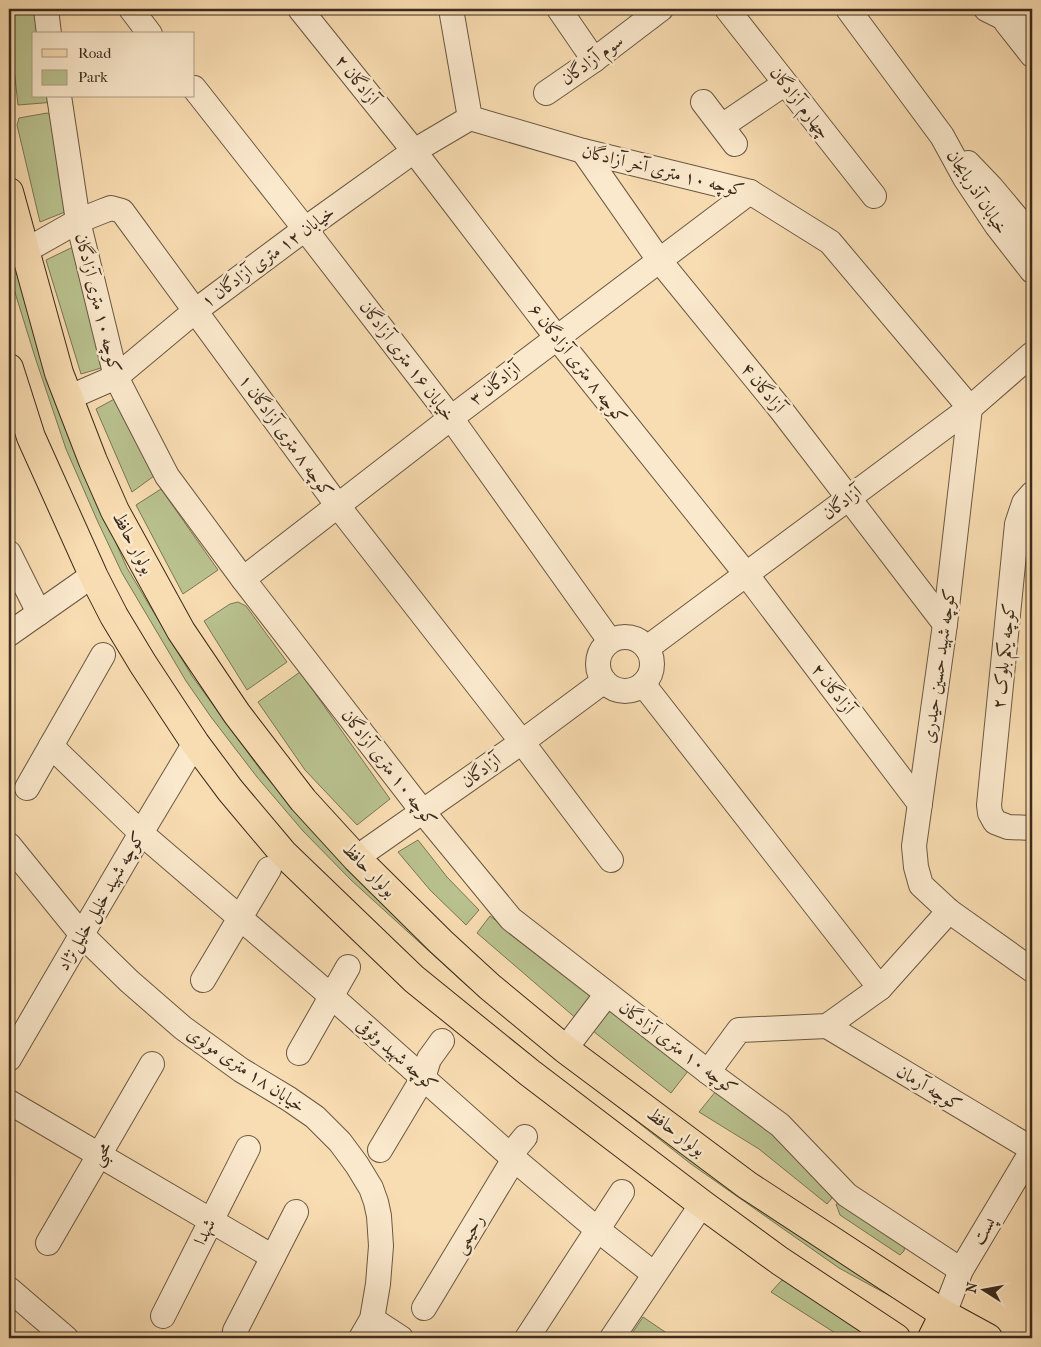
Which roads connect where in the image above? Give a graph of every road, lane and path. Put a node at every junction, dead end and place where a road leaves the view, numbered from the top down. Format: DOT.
graph roads {
  1 [pos="46,9"];
  2 [pos="130,9"];
  3 [pos="300,9"];
  4 [pos="451,9"];
  5 [pos="559,9"];
  6 [pos="661,9"];
  7 [pos="727,9"];
  8 [pos="848,9"];
  9 [pos="994,13"];
  10 [pos="50,32"];
  11 [pos="148,32"];
  12 [pos="1032,32"];
  13 [pos="1032,55"];
  14 [pos="594,60"];
  15 [pos="784,84"];
  16 [pos="195,89"];
  17 [pos="546,93"];
  18 [pos="59,98"];
  19 [pos="703,102"];
  20 [pos="470,118"];
  21 [pos="942,136"];
  22 [pos="414,151"];
  23 [pos="583,151"];
  24 [pos="9,192"];
  25 [pos="750,192"];
  26 [pos="874,196"];
  27 [pos="78,222"];
  28 [pos="305,229"];
  29 [pos="1032,236"];
  30 [pos="25,251"];
  31 [pos="659,260"];
  32 [pos="1032,271"];
  33 [pos="195,311"];
  34 [pos="557,338"];
  35 [pos="1032,354"];
  36 [pos="9,368"];
  37 [pos="116,377"];
  38 [pos="68,398"];
  39 [pos="970,408"];
  40 [pos="451,418"];
  41 [pos="1032,494"];
  42 [pos="849,498"];
  43 [pos="338,506"];
  44 [pos="9,553"];
  45 [pos="746,574"];
  46 [pos="94,577"];
  47 [pos="243,579"];
  48 [pos="39,613"];
  49 [pos="945,624"];
  50 [pos="9,634"];
  51 [pos="610,641"];
  52 [pos="647,648"];
  53 [pos="103,655"];
  54 [pos="604,681"];
  55 [pos="643,684"];
  56 [pos="522,742"];
  57 [pos="195,743"];
  58 [pos="51,746"];
  59 [pos="27,788"];
  60 [pos="920,804"];
  61 [pos="423,812"];
  62 [pos="1032,828"];
  63 [pos="141,833"];
  64 [pos="9,845"];
  65 [pos="356,858"];
  66 [pos="611,860"];
  67 [pos="269,869"];
  68 [pos="949,910"];
  69 [pos="240,918"];
  70 [pos="82,935"];
  71 [pos="348,966"];
  72 [pos="1032,970"];
  73 [pos="203,980"];
  74 [pos="880,988"];
  75 [pos="608,994"];
  76 [pos="331,996"];
  77 [pos="827,1026"];
  78 [pos="442,1041"];
  79 [pos="566,1050"];
  80 [pos="299,1053"];
  81 [pos="9,1059"];
  82 [pos="152,1064"];
  83 [pos="708,1072"];
  84 [pos="424,1078"];
  85 [pos="9,1102"];
  86 [pos="525,1137"];
  87 [pos="248,1148"];
  88 [pos="380,1150"];
  89 [pos="1032,1150"];
  90 [pos="100,1156"];
  91 [pos="512,1157"];
  92 [pos="622,1192"];
  93 [pos="296,1212"];
  94 [pos="696,1213"];
  95 [pos="210,1220"];
  96 [pos="598,1230"];
  97 [pos="48,1243"];
  98 [pos="273,1257"];
  99 [pos="961,1270"];
  100 [pos="654,1274"];
  101 [pos="9,1289"];
  102 [pos="424,1308"];
  103 [pos="944,1314"];
  104 [pos="163,1316"];
  105 [pos="367,1328"];
  106 [pos="235,1332"];
  107 [pos="61,1336"];
  108 [pos="401,1338"];
  109 [pos="527,1338"];
  110 [pos="612,1338"];
  111 [pos="896,1338"];
  112 [pos="932,1338"];
  113 [pos="988,1338"];
  1 -- 10 [label="street"];
  2 -- 11 [label="street"];
  3 -- 22 [label="street, آزادگان ۲"];
  4 -- 20 [label="street"];
  5 -- 14 [label="street"];
  6 -- 14 [label="street, سوم آزادگان"];
  7 -- 15 [label="street, چهارم آزادگان"];
  8 -- 21 [label="street, خیابان آذربایجان"];
  9 -- 12 [label="street"];
  9 -- 13 [label="street"];
  14 -- 17 [label="street, سوم آزادگان"];
  15 -- 19 [label="street"];
  15 -- 26 [label="street, چهارم آزادگان"];
  16 -- 28 [label="street, خیابان ۱۶ متری آزادگان"];
  18 -- 27 [label="street, کوچه ۱۰ متری آزادگان"];
  20 -- 22 [label="street, خیابان ۱۲ متری آزادگان ۱"];
  20 -- 23 [label="street, کوچه ۱۰ متری آخر آزادگان"];
  21 -- 29 [label="street, خیابان آذربایجان"];
  21 -- 32 [label="street, خیابان آذربایجان"];
  22 -- 28 [label="street, خیابان ۱۲ متری آزادگان ۱"];
  22 -- 34 [label="street, کوچه ۸ متری آزادگان ۶"];
  23 -- 25 [label="street, کوچه ۱۰ متری آخر آزادگان"];
  23 -- 31 [label="street, آزادگان ۴"];
  24 -- 30 [label="main road, بولوار حافظ"];
  25 -- 31 [label="street, آزادگان ۳"];
  25 -- 39 [label="street, کوچه ۱۰ متری آخر آزادگان"];
  27 -- 30 [label="street, کوچه ۸ متری آزادگان ۱"];
  27 -- 33 [label="street, کوچه ۸ متری آزادگان ۱"];
  27 -- 37 [label="street, کوچه ۱۰ متری آزادگان"];
  28 -- 33 [label="street, خیابان ۱۲ متری آزادگان ۱"];
  28 -- 40 [label="street, خیابان ۱۶ متری آزادگان"];
  30 -- 38 [label="main road, بولوار حافظ"];
  31 -- 34 [label="street, آزادگان ۳"];
  31 -- 42 [label="street, آزادگان ۴"];
  33 -- 37 [label="street, خیابان ۱۲ متری آزادگان ۱"];
  33 -- 43 [label="street, کوچه ۸ متری آزادگان ۱"];
  34 -- 40 [label="street, آزادگان ۳"];
  34 -- 45 [label="street, کوچه ۸ متری آزادگان ۶"];
  35 -- 39 [label="street, آزادگان"];
  36 -- 46 [label="main road"];
  37 -- 38 [label="street, خیابان ۱۲ متری آزادگان ۱"];
  37 -- 47 [label="street, کوچه ۱۰ متری آزادگان"];
  38 -- 65 [label="main road, بولوار حافظ"];
  39 -- 42 [label="street, آزادگان"];
  39 -- 49 [label="street, کوچه شهید حسین حیدری"];
  40 -- 43 [label="street, آزادگان ۳"];
  40 -- 51 [label="street, خیابان ۱۶ متری آزادگان"];
  41 -- 62 [label="street, کوچه یکم بلوک ۲"];
  42 -- 45 [label="street, آزادگان"];
  42 -- 49 [label="street, آزادگان ۴"];
  43 -- 47 [label="street, آزادگان ۳"];
  43 -- 56 [label="street, کوچه ۸ متری آزادگان ۱"];
  44 -- 48 [label="street"];
  45 -- 52 [label="street, آزادگان"];
  45 -- 60 [label="street, آزادگان ۲"];
  46 -- 48 [label="street"];
  46 -- 57 [label="main road"];
  47 -- 61 [label="street, کوچه ۱۰ متری آزادگان"];
  48 -- 50 [label="street"];
  49 -- 60 [label="street, کوچه شهید حسین حیدری"];
  51 -- 52 [label="street"];
  51 -- 54 [label="street"];
  52 -- 55 [label="street"];
  53 -- 58 [label="street"];
  54 -- 55 [label="street"];
  54 -- 56 [label="street, آزادگان"];
  55 -- 74 [label="street"];
  56 -- 61 [label="street, آزادگان"];
  56 -- 66 [label="street, کوچه ۸ متری آزادگان ۱"];
  57 -- 63 [label="street, کوچه شهید خلیل خلیل‌نژاد"];
  57 -- 111 [label="main road"];
  58 -- 59 [label="street"];
  58 -- 63 [label="street, کوچه شهید وثوقی"];
  60 -- 68 [label="street, کوچه شهید حسین حیدری"];
  61 -- 65 [label="street, آزادگان"];
  61 -- 75 [label="street, کوچه ۱۰ متری آزادگان"];
  63 -- 69 [label="street, کوچه شهید وثوقی"];
  63 -- 70 [label="street, کوچه شهید خلیل خلیل‌نژاد"];
  64 -- 70 [label="street, خیابان ۱۸ متری مولوی"];
  65 -- 79 [label="main road, بولوار حافظ"];
  67 -- 69 [label="street"];
  68 -- 72 [label="street"];
  68 -- 74 [label="street"];
  69 -- 73 [label="street"];
  69 -- 76 [label="street, کوچه شهید وثوقی"];
  70 -- 81 [label="street, کوچه شهید خلیل خلیل‌نژاد"];
  70 -- 105 [label="street, خیابان ۱۸ متری مولوی"];
  71 -- 76 [label="street"];
  74 -- 77 [label="street"];
  75 -- 79 [label="street"];
  75 -- 83 [label="street, کوچه ۱۰ متری آزادگان"];
  76 -- 80 [label="street"];
  76 -- 84 [label="street, کوچه شهید وثوقی"];
  77 -- 83 [label="street"];
  77 -- 89 [label="street, کوچه آرمان"];
  78 -- 84 [label="street"];
  79 -- 103 [label="main road, بولوار حافظ"];
  82 -- 90 [label="street, محبی"];
  83 -- 99 [label="street, کوچه ۱۰ متری آزادگان"];
  84 -- 88 [label="street"];
  84 -- 91 [label="street, کوچه شهید وثوقی"];
  85 -- 90 [label="street"];
  86 -- 91 [label="street, رحیمی"];
  87 -- 95 [label="street, شهدا"];
  89 -- 99 [label="street, پست"];
  90 -- 95 [label="street"];
  90 -- 97 [label="street, محبی"];
  91 -- 96 [label="street, کوچه شهید وثوقی"];
  91 -- 102 [label="street, رحیمی"];
  92 -- 96 [label="street"];
  93 -- 98 [label="street"];
  94 -- 100 [label="street"];
  95 -- 98 [label="street"];
  95 -- 104 [label="street, شهدا"];
  96 -- 100 [label="street, کوچه شهید وثوقی"];
  96 -- 109 [label="street"];
  98 -- 106 [label="street"];
  99 -- 103 [label="street, پست"];
  100 -- 110 [label="street"];
  101 -- 107 [label="street"];
  103 -- 112 [label="main road"];
  103 -- 113 [label="main road, بولوار حافظ"];
  105 -- 108 [label="street"];
}
